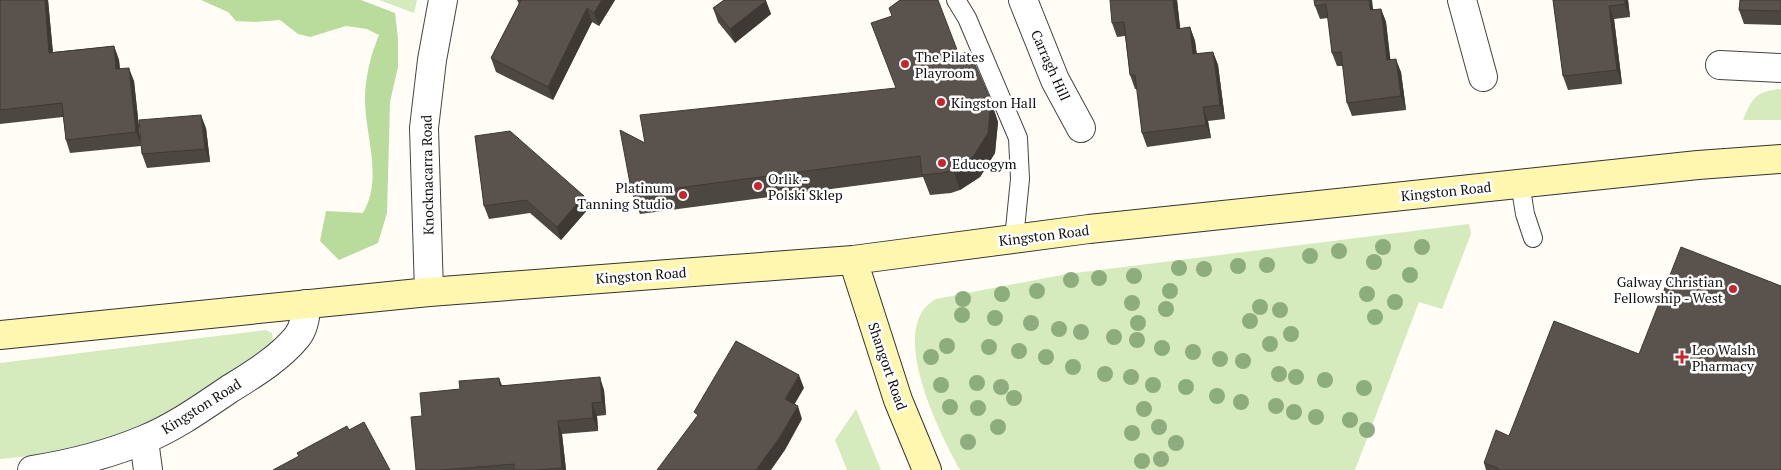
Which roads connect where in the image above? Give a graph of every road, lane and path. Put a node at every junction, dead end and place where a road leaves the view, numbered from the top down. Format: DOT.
graph roads {
  1 [pos="444,0"];
  2 [pos="956,0"];
  3 [pos="1023,0"];
  4 [pos="1462,0"];
  5 [pos="1720,65"];
  6 [pos="1781,68"];
  7 [pos="1483,76"];
  8 [pos="1081,128"];
  9 [pos="1781,159"];
  10 [pos="1520,183"];
  11 [pos="1533,238"];
  12 [pos="1014,239"];
  13 [pos="853,260"];
  14 [pos="429,292"];
  15 [pos="306,304"];
  16 [pos="0,335"];
  17 [pos="144,440"];
  18 [pos="32,470"];
  19 [pos="148,470"];
  20 [pos="927,470"];
  1 -- 14 [label="street, Knocknacarra Road"];
  2 -- 12 [label="lane"];
  3 -- 8 [label="street, Carragh Hill"];
  4 -- 7 [label="street"];
  5 -- 6 [label="street"];
  9 -- 10 [label="main road, Kingston Road"];
  10 -- 11 [label="lane"];
  10 -- 12 [label="main road, Kingston Road"];
  12 -- 13 [label="main road, Kingston Road"];
  13 -- 14 [label="main road, Kingston Road"];
  13 -- 20 [label="main road, Shangort Road"];
  14 -- 15 [label="main road, Kingston Road"];
  15 -- 16 [label="main road, Kingston Road"];
  15 -- 17 [label="street, Kingston Road"];
  17 -- 18 [label="street, Kingston Road"];
  17 -- 19 [label="street"];
}
